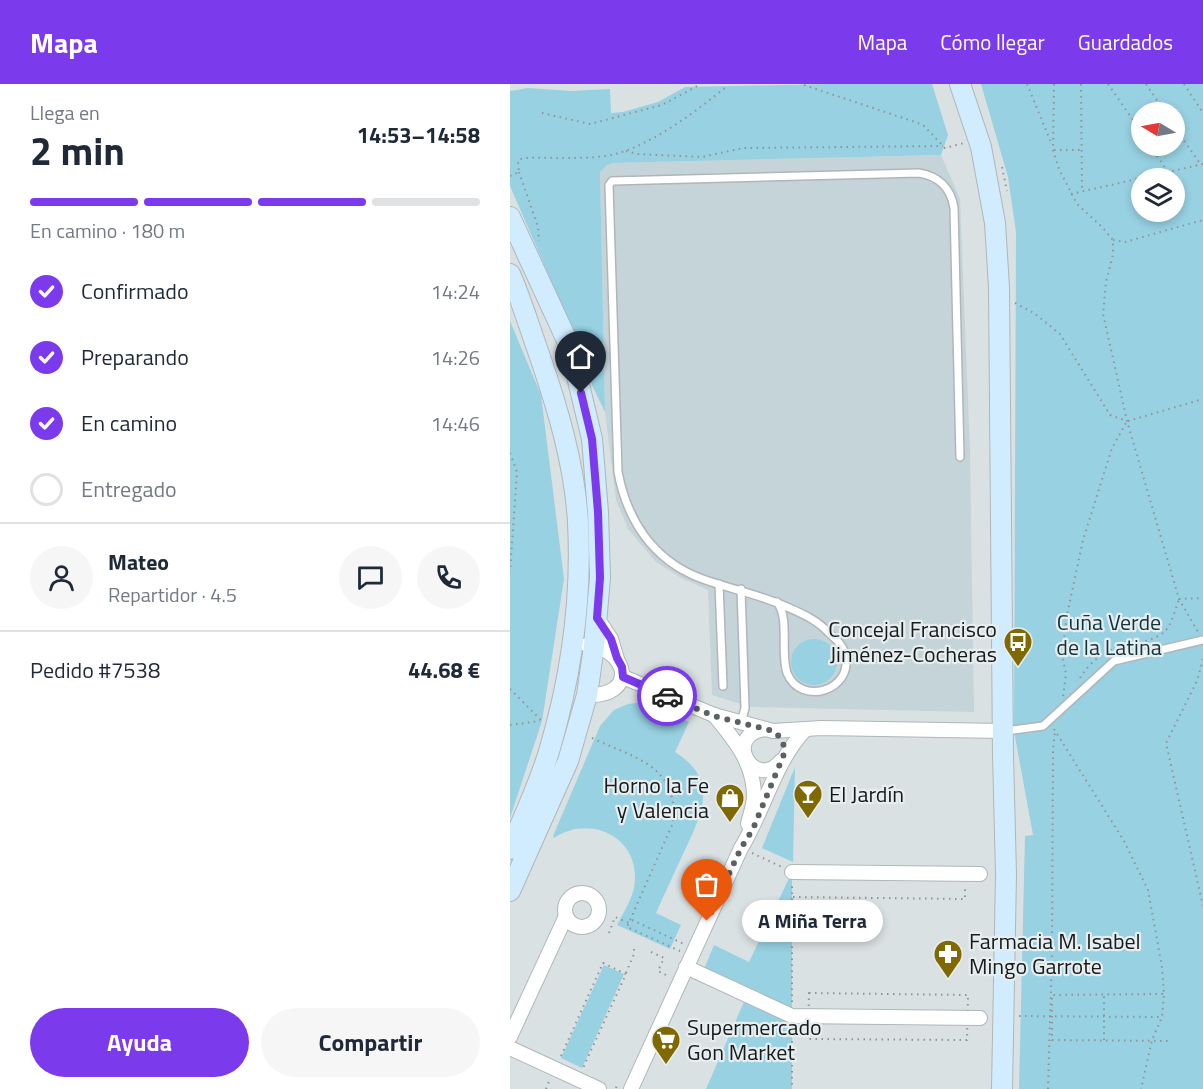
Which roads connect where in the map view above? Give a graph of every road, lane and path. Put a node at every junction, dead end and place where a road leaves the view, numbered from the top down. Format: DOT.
graph roads {
  1 [pos="701,84"];
  2 [pos="960,84"];
  3 [pos="1028,84"];
  4 [pos="1054,84"];
  5 [pos="1081,84"];
  6 [pos="1108,84"];
  7 [pos="1146,84"];
  8 [pos="1184,84"];
  9 [pos="804,85"];
  10 [pos="727,86"];
  11 [pos="1159,102"];
  12 [pos="542,113"];
  13 [pos="1203,113"];
  14 [pos="1131,117"];
  15 [pos="978,140"];
  16 [pos="1185,141"];
  17 [pos="943,146"];
  18 [pos="1053,150"];
  19 [pos="1081,150"];
  20 [pos="626,151"];
  21 [pos="1001,164"];
  22 [pos="1202,165"];
  23 [pos="1185,168"];
  24 [pos="519,171"];
  25 [pos="510,176"];
  26 [pos="1131,180"];
  27 [pos="1082,191"];
  28 [pos="1071,194"];
  29 [pos="1007,195"];
  30 [pos="510,217"];
  31 [pos="1203,220"];
  32 [pos="1113,240"];
  33 [pos="539,243"];
  34 [pos="510,274"];
  35 [pos="1013,302"];
  36 [pos="1203,399"];
  37 [pos="1127,421"];
  38 [pos="510,453"];
  39 [pos="960,457"];
  40 [pos="510,572"];
  41 [pos="719,584"];
  42 [pos="741,589"];
  43 [pos="1203,598"];
  44 [pos="1179,599"];
  45 [pos="777,602"];
  46 [pos="597,618"];
  47 [pos="1203,640"];
  48 [pos="573,643"];
  49 [pos="594,645"];
  50 [pos="617,658"];
  51 [pos="1203,659"];
  52 [pos="623,677"];
  53 [pos="1076,683"];
  54 [pos="723,686"];
  55 [pos="510,689"];
  56 [pos="587,695"];
  57 [pos="1063,697"];
  58 [pos="1063,706"];
  59 [pos="714,716"];
  60 [pos="741,723"];
  61 [pos="510,725"];
  62 [pos="1043,726"];
  63 [pos="806,729"];
  64 [pos="769,730"];
  65 [pos="1055,730"];
  66 [pos="1003,731"];
  67 [pos="589,737"];
  68 [pos="746,758"];
  69 [pos="782,761"];
  70 [pos="510,849"];
  71 [pos="747,850"];
  72 [pos="792,872"];
  73 [pos="972,874"];
  74 [pos="510,891"];
  75 [pos="793,897"];
  76 [pos="1203,906"];
  77 [pos="566,916"];
  78 [pos="630,921"];
  79 [pos="609,933"];
  80 [pos="684,944"];
  81 [pos="634,945"];
  82 [pos="680,951"];
  83 [pos="651,952"];
  84 [pos="686,967"];
  85 [pos="626,974"];
  86 [pos="668,976"];
  87 [pos="1164,994"];
  88 [pos="1104,995"];
  89 [pos="792,1016"];
  90 [pos="1019,1016"];
  91 [pos="1051,1017"];
  92 [pos="1104,1017"];
  93 [pos="1162,1017"];
  94 [pos="980,1018"];
  95 [pos="510,1037"];
  96 [pos="1104,1040"];
  97 [pos="1152,1040"];
  98 [pos="1170,1041"];
  99 [pos="510,1048"];
  100 [pos="560,1059"];
  101 [pos="582,1069"];
  102 [pos="551,1077"];
  103 [pos="636,1087"];
  104 [pos="546,1089"];
  105 [pos="599,1089"];
  106 [pos="792,1089"];
  107 [pos="1002,1089"];
  108 [pos="1048,1089"];
  109 [pos="1141,1089"];
  1 -- 12 [label="path"];
  2 -- 15 [label="street"];
  3 -- 18 [label="path"];
  4 -- 18 [label="path"];
  5 -- 19 [label="path"];
  6 -- 14 [label="path"];
  7 -- 11 [label="path"];
  8 -- 13 [label="path"];
  9 -- 17 [label="path"];
  10 -- 20 [label="path"];
  15 -- 17 [label="path"];
  15 -- 66 [label="street"];
  16 -- 22 [label="path"];
  17 -- 20 [label="path"];
  18 -- 19 [label="path"];
  18 -- 28 [label="path"];
  19 -- 27 [label="path"];
  20 -- 24 [label="path"];
  21 -- 29 [label="path"];
  22 -- 23 [label="path"];
  24 -- 25 [label="path"];
  24 -- 33 [label="path"];
  26 -- 27 [label="path"];
  27 -- 28 [label="path"];
  28 -- 32 [label="path"];
  30 -- 46 [label="street"];
  31 -- 32 [label="path"];
  32 -- 37 [label="path"];
  34 -- 48 [label="street"];
  35 -- 37 [label="path"];
  36 -- 37 [label="path"];
  37 -- 44 [label="path"];
  37 -- 57 [label="path"];
  38 -- 40 [label="path"];
  39 -- 41 [label="lane"];
  41 -- 42 [label="lane"];
  41 -- 54 [label="lane"];
  42 -- 45 [label="lane"];
  42 -- 60 [label="lane"];
  43 -- 44 [label="path"];
  44 -- 47 [label="path"];
  44 -- 53 [label="path"];
  45 -- 45 [label="lane"];
  46 -- 49 [label="street"];
  46 -- 50 [label="street"];
  47 -- 58 [label="lane"];
  48 -- 49 [label="street"];
  48 -- 56 [label="street"];
  48 -- 70 [label="street"];
  49 -- 50 [label="street"];
  49 -- 56 [label="street"];
  50 -- 52 [label="street"];
  51 -- 76 [label="path"];
  52 -- 56 [label="street"];
  52 -- 59 [label="street"];
  55 -- 61 [label="path"];
  56 -- 74 [label="street"];
  58 -- 62 [label="lane"];
  58 -- 65 [label="path"];
  59 -- 60 [label="street"];
  59 -- 68 [label="street"];
  60 -- 64 [label="street"];
  62 -- 65 [label="path"];
  62 -- 66 [label="lane"];
  63 -- 64 [label="street"];
  63 -- 66 [label="street"];
  63 -- 69 [label="street"];
  64 -- 68 [label="street"];
  64 -- 69 [label="street"];
  65 -- 87 [label="path"];
  65 -- 91 [label="path"];
  66 -- 107 [label="street"];
  67 -- 78 [label="path"];
  68 -- 69 [label="street"];
  68 -- 71 [label="street"];
  69 -- 71 [label="street"];
  71 -- 72 [label="path"];
  71 -- 84 [label="street"];
  72 -- 73 [label="street"];
  72 -- 75 [label="path"];
  73 -- 75 [label="path"];
  75 -- 89 [label="path"];
  77 -- 95 [label="street"];
  78 -- 79 [label="path"];
  78 -- 80 [label="path"];
  78 -- 82 [label="path"];
  81 -- 85 [label="path"];
  83 -- 86 [label="path"];
  84 -- 89 [label="street"];
  84 -- 103 [label="street"];
  85 -- 100 [label="path"];
  85 -- 101 [label="path"];
  87 -- 88 [label="path"];
  87 -- 93 [label="path"];
  88 -- 91 [label="path"];
  88 -- 92 [label="path"];
  89 -- 94 [label="street"];
  89 -- 106 [label="path"];
  90 -- 91 [label="path"];
  91 -- 92 [label="path"];
  91 -- 96 [label="path"];
  91 -- 108 [label="path"];
  92 -- 93 [label="path"];
  92 -- 96 [label="path"];
  93 -- 97 [label="path"];
  96 -- 97 [label="path"];
  97 -- 98 [label="path"];
  97 -- 109 [label="path"];
  99 -- 105 [label="street"];
  102 -- 104 [label="path"];
}
